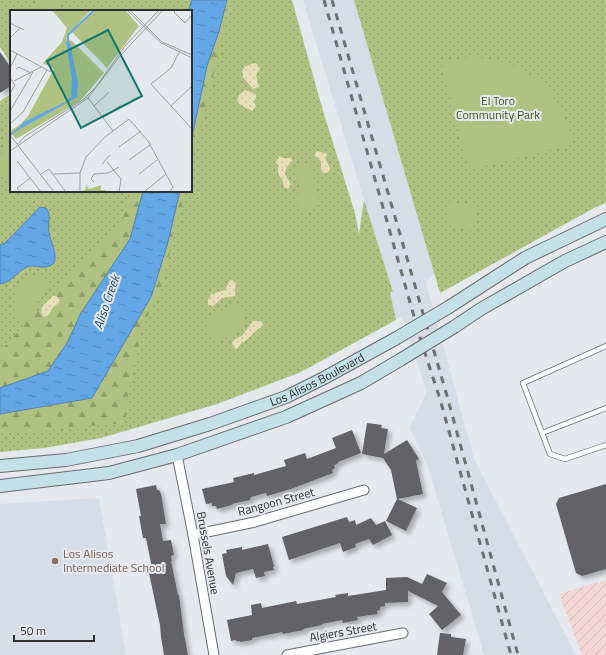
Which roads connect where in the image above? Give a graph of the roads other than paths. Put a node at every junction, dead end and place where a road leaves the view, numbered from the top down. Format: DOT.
graph roads {
  1 [pos="606,220"];
  2 [pos="606,242"];
  3 [pos="606,346"];
  4 [pos="606,408"];
  5 [pos="542,434"];
  6 [pos="606,445"];
  7 [pos="177,455"];
  8 [pos="0,466"];
  9 [pos="0,486"];
  10 [pos="364,490"];
  11 [pos="193,535"];
  12 [pos="403,633"];
  13 [pos="214,655"];
  14 [pos="287,655"];
  1 -- 8 [label="main road, Los Alisos Boulevard, bridge"];
  2 -- 7 [label="main road, Los Alisos Boulevard, bridge"];
  3 -- 5 [label="lane"];
  4 -- 5 [label="lane"];
  5 -- 6 [label="lane"];
  7 -- 9 [label="main road, Los Alisos Boulevard"];
  7 -- 11 [label="street, Brussels Avenue"];
  10 -- 11 [label="street, Rangoon Street"];
  11 -- 13 [label="street, Brussels Avenue"];
  12 -- 14 [label="street, Algiers Street"];
}
